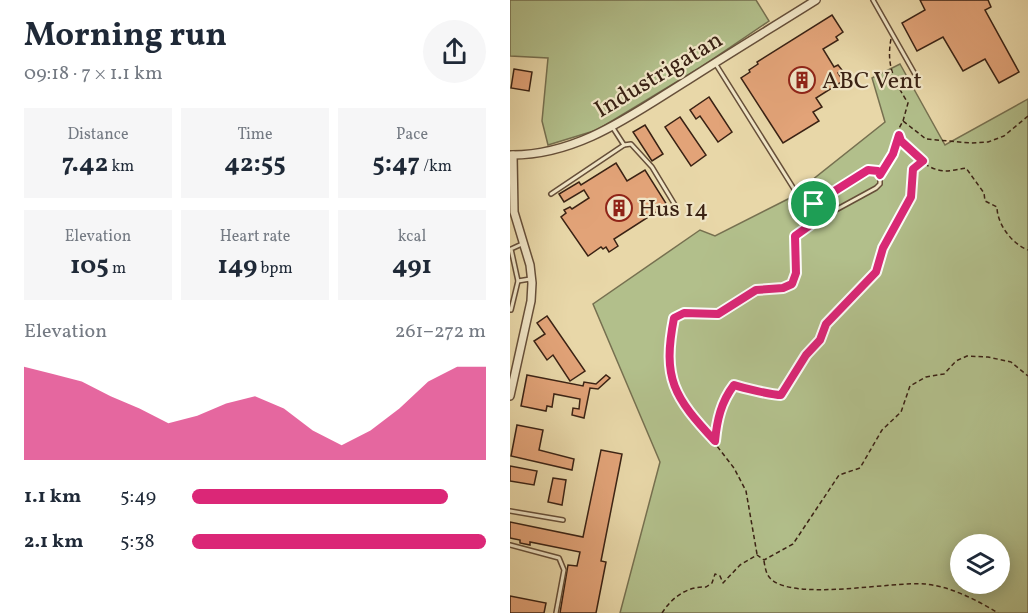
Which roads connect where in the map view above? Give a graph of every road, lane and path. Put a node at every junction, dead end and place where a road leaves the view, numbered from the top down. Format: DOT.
graph roads {
  1 [pos="816,0"];
  2 [pos="873,0"];
  3 [pos="892,33"];
  4 [pos="715,63"];
  5 [pos="916,76"];
  6 [pos="1028,116"];
  7 [pos="903,121"];
  8 [pos="612,126"];
  9 [pos="899,135"];
  10 [pos="624,145"];
  11 [pos="512,155"];
  12 [pos="923,161"];
  13 [pos="880,175"];
  14 [pos="511,182"];
  15 [pos="551,194"];
  16 [pos="814,204"];
  17 [pos="675,205"];
  18 [pos="827,213"];
  19 [pos="523,244"];
  20 [pos="511,247"];
  21 [pos="1028,250"];
  22 [pos="531,278"];
  23 [pos="518,281"];
  24 [pos="511,310"];
  25 [pos="514,368"];
  26 [pos="1028,375"];
  27 [pos="510,396"];
  28 [pos="715,441"];
  29 [pos="510,511"];
  30 [pos="563,520"];
  31 [pos="510,545"];
  32 [pos="757,555"];
  33 [pos="764,560"];
  34 [pos="556,613"];
  35 [pos="662,613"];
  36 [pos="998,613"];
  1 -- 4 [label="street, Industrigatan"];
  2 -- 3 [label="lane"];
  3 -- 5 [label="lane"];
  3 -- 7 [label="path"];
  4 -- 8 [label="street, Industrigatan"];
  4 -- 16 [label="lane"];
  6 -- 7 [label="path"];
  7 -- 9 [label="path"];
  8 -- 10 [label="lane"];
  8 -- 11 [label="street, Industrigatan"];
  9 -- 12 [label="path"];
  9 -- 13 [label="path"];
  10 -- 15 [label="lane"];
  10 -- 17 [label="lane"];
  11 -- 14 [label="street"];
  12 -- 21 [label="path"];
  12 -- 28 [label="path"];
  13 -- 16 [label="lane"];
  13 -- 18 [label="lane"];
  14 -- 19 [label="street"];
  16 -- 18 [label="lane"];
  18 -- 28 [label="path"];
  19 -- 20 [label="lane"];
  19 -- 22 [label="street"];
  20 -- 23 [label="lane"];
  22 -- 23 [label="lane"];
  22 -- 25 [label="street"];
  23 -- 24 [label="lane"];
  25 -- 27 [label="street"];
  26 -- 33 [label="path"];
  28 -- 32 [label="path"];
  29 -- 30 [label="lane"];
  31 -- 34 [label="lane"];
  32 -- 33 [label="path"];
  32 -- 35 [label="path"];
  33 -- 36 [label="path"];
}
